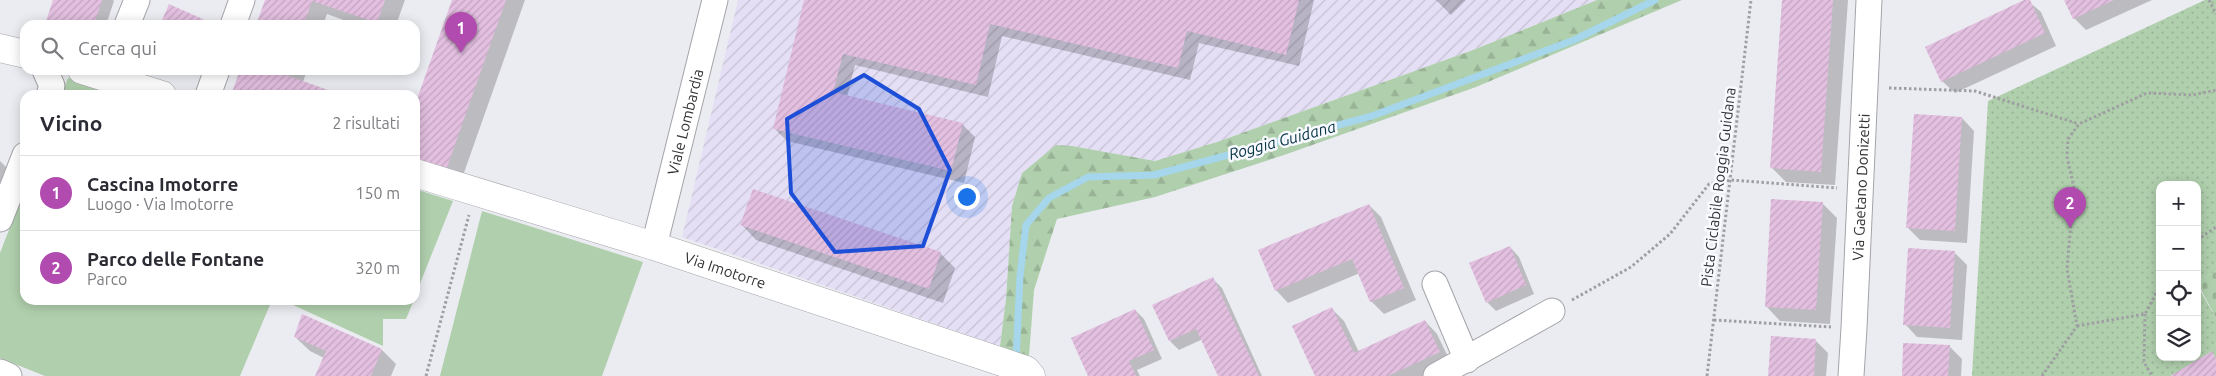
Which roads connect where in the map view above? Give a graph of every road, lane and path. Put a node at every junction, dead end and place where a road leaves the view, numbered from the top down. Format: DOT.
graph roads {
  1 [pos="137,0"];
  2 [pos="242,0"];
  3 [pos="715,0"];
  4 [pos="1752,0"];
  5 [pos="1868,0"];
  6 [pos="2210,0"];
  7 [pos="2216,14"];
  8 [pos="128,20"];
  9 [pos="235,20"];
  10 [pos="0,48"];
  11 [pos="20,53"];
  12 [pos="47,75"];
  13 [pos="106,75"];
  14 [pos="215,75"];
  15 [pos="1864,87"];
  16 [pos="51,90"];
  17 [pos="148,90"];
  18 [pos="210,90"];
  19 [pos="2216,90"];
  20 [pos="2079,124"];
  21 [pos="20,168"];
  22 [pos="420,174"];
  23 [pos="1731,180"];
  24 [pos="1860,190"];
  25 [pos="476,191"];
  26 [pos="0,218"];
  27 [pos="2216,226"];
  28 [pos="2201,237"];
  29 [pos="654,246"];
  30 [pos="1435,284"];
  31 [pos="2156,293"];
  32 [pos="1552,311"];
  33 [pos="2145,314"];
  34 [pos="1714,320"];
  35 [pos="2077,326"];
  36 [pos="1854,328"];
  37 [pos="1467,360"];
  38 [pos="0,372"];
  39 [pos="1028,373"];
  40 [pos="9,376"];
  41 [pos="426,376"];
  42 [pos="1436,376"];
  43 [pos="1707,376"];
  44 [pos="1851,376"];
  45 [pos="2042,376"];
  46 [pos="2152,376"];
  1 -- 8 [label="street"];
  2 -- 9 [label="street"];
  3 -- 29 [label="street, Viale Lombardia"];
  4 -- 23 [label="path, Pista Ciclabile Roggia Guidana"];
  5 -- 15 [label="street, Via Gaetano Donizetti"];
  6 -- 7 [label="path"];
  10 -- 11 [label="street"];
  12 -- 16 [label="street"];
  13 -- 17 [label="street"];
  14 -- 18 [label="street"];
  15 -- 20 [label="path"];
  15 -- 24 [label="street, Via Gaetano Donizetti"];
  19 -- 20 [label="path"];
  20 -- 35 [label="path"];
  21 -- 26 [label="street"];
  22 -- 25 [label="street, Via Imotorre"];
  23 -- 24 [label="path"];
  23 -- 32 [label="path"];
  23 -- 34 [label="path, Pista Ciclabile Roggia Guidana"];
  24 -- 36 [label="street, Via Gaetano Donizetti"];
  25 -- 29 [label="street, Via Imotorre"];
  25 -- 41 [label="path"];
  27 -- 28 [label="path"];
  29 -- 39 [label="street, Via Imotorre"];
  30 -- 37 [label="street"];
  31 -- 33 [label="path"];
  32 -- 37 [label="street"];
  33 -- 35 [label="path"];
  33 -- 46 [label="path"];
  34 -- 36 [label="path"];
  34 -- 43 [label="path, Pista Ciclabile Roggia Guidana"];
  35 -- 45 [label="path"];
  36 -- 44 [label="street, Via Gaetano Donizetti"];
  37 -- 42 [label="street"];
  38 -- 40 [label="street"];
}
